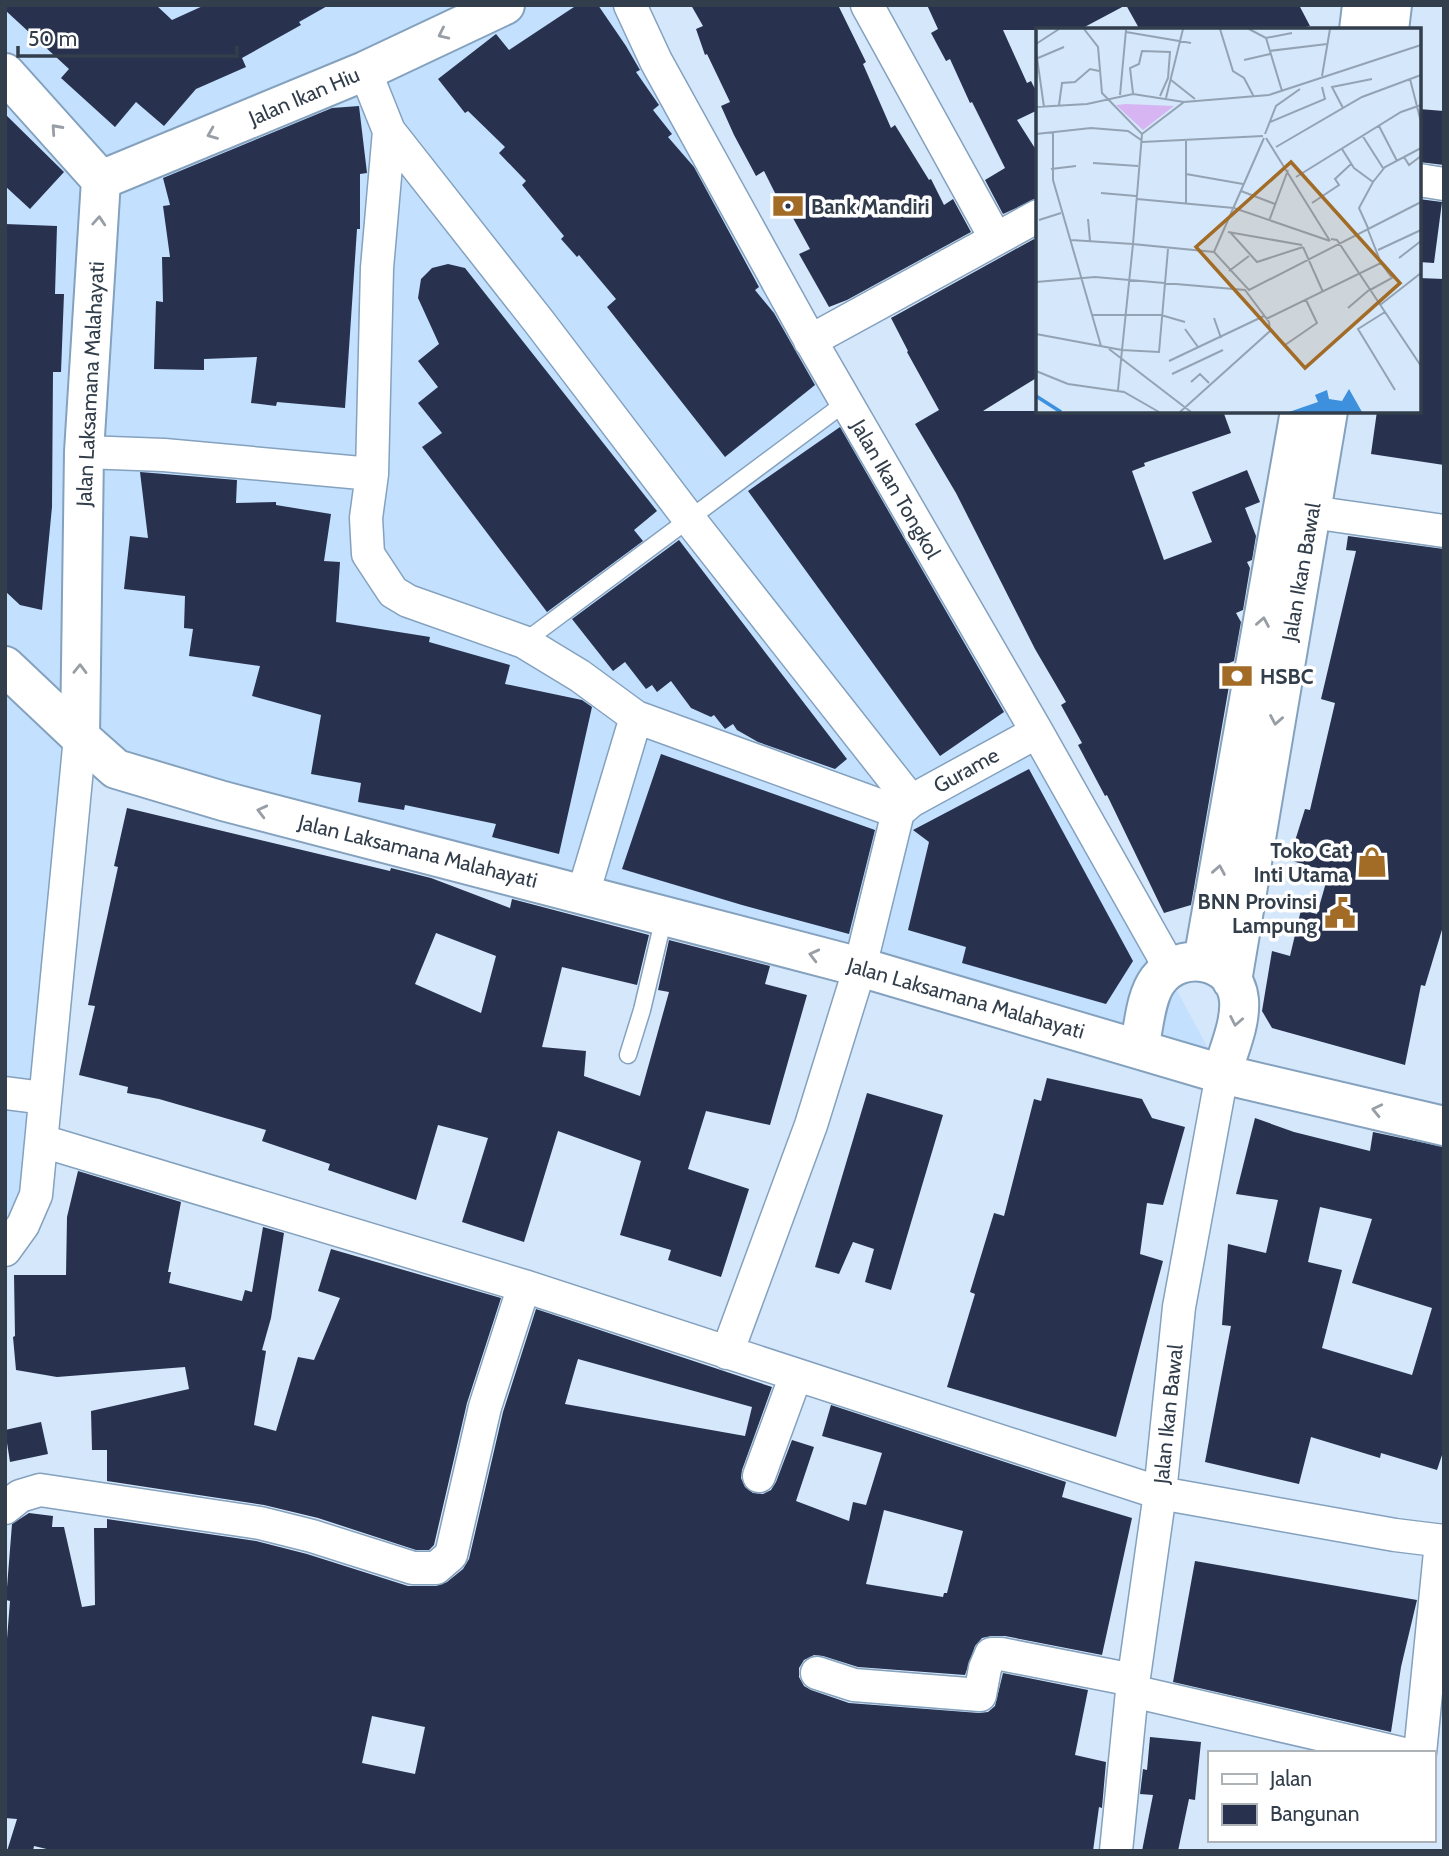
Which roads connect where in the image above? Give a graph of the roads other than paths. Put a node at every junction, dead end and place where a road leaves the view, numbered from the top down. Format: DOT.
graph roads {
  1 [pos="505,5"];
  2 [pos="630,5"];
  3 [pos="867,5"];
  4 [pos="1362,5"];
  5 [pos="1392,5"];
  6 [pos="1359,28"];
  7 [pos="1389,28"];
  8 [pos="365,71"];
  9 [pos="5,73"];
  10 [pos="389,131"];
  11 [pos="101,180"];
  12 [pos="1421,180"];
  13 [pos="1444,184"];
  14 [pos="1036,217"];
  15 [pos="996,239"];
  16 [pos="810,341"];
  17 [pos="845,403"];
  18 [pos="1300,413"];
  19 [pos="1328,413"];
  20 [pos="84,452"];
  21 [pos="372,474"];
  22 [pos="1311,512"];
  23 [pos="690,520"];
  24 [pos="1444,531"];
  25 [pos="524,642"];
  26 [pos="5,666"];
  27 [pos="636,717"];
  28 [pos="1037,732"];
  29 [pos="80,737"];
  30 [pos="904,806"];
  31 [pos="583,894"];
  32 [pos="664,917"];
  33 [pos="860,967"];
  34 [pos="1202,970"];
  35 [pos="1139,1048"];
  36 [pos="628,1055"];
  37 [pos="1222,1074"];
  38 [pos="5,1093"];
  39 [pos="44,1098"];
  40 [pos="1442,1120"];
  41 [pos="42,1141"];
  42 [pos="5,1250"];
  43 [pos="524,1286"];
  44 [pos="727,1353"];
  45 [pos="796,1376"];
  46 [pos="759,1476"];
  47 [pos="1160,1493"];
  48 [pos="5,1508"];
  49 [pos="1442,1541"];
  50 [pos="817,1673"];
  51 [pos="1132,1685"];
  52 [pos="1392,1751"];
  53 [pos="1420,1751"];
  54 [pos="1116,1851"];
  1 -- 8 [label="main road, Jalan Ikan Hiu, one-way"];
  2 -- 16 [label="street, Jalan Ikan Tongkol"];
  3 -- 15 [label="street"];
  4 -- 6 [label="main road"];
  5 -- 7 [label="main road"];
  8 -- 10 [label="street"];
  8 -- 11 [label="main road, Jalan Ikan Hiu, one-way"];
  11 -- 9 [label="main road, one-way"];
  10 -- 21 [label="street"];
  10 -- 23 [label="street"];
  20 -- 11 [label="main road, Jalan Laksamana Malahayati, one-way"];
  12 -- 13 [label="street"];
  14 -- 15 [label="street"];
  15 -- 16 [label="street"];
  16 -- 17 [label="street, Jalan Ikan Tongkol"];
  17 -- 23 [label="lane"];
  17 -- 28 [label="street, Jalan Ikan Tongkol"];
  34 -- 18 [label="main road, Jalan Ikan Bawal, one-way"];
  19 -- 22 [label="main road, Jalan Ikan Bawal"];
  20 -- 21 [label="street"];
  29 -- 20 [label="main road, Jalan Laksamana Malahayati, one-way"];
  21 -- 25 [label="street"];
  22 -- 24 [label="street"];
  22 -- 34 [label="main road, Jalan Ikan Bawal, one-way"];
  23 -- 25 [label="lane"];
  23 -- 30 [label="street"];
  25 -- 27 [label="street"];
  26 -- 29 [label="main road"];
  27 -- 30 [label="street"];
  27 -- 31 [label="street"];
  28 -- 30 [label="street, Gurame"];
  28 -- 34 [label="street, Jalan Ikan Tongkol"];
  31 -- 29 [label="main road, Jalan Laksamana Malahayati, one-way"];
  29 -- 39 [label="street"];
  30 -- 33 [label="street"];
  31 -- 32 [label="main road, Jalan Laksamana Malahayati"];
  33 -- 32 [label="main road, Jalan Laksamana Malahayati, one-way"];
  32 -- 36 [label="lane"];
  33 -- 35 [label="main road, Jalan Laksamana Malahayati"];
  33 -- 44 [label="street"];
  34 -- 35 [label="main road, Jalan Ikan Bawal"];
  34 -- 37 [label="main road, Jalan Ikan Bawal, one-way"];
  35 -- 37 [label="main road, Jalan Laksamana Malahayati"];
  40 -- 37 [label="main road, Jalan Laksamana Malahayati, one-way"];
  37 -- 47 [label="street, Jalan Ikan Bawal"];
  38 -- 39 [label="street"];
  39 -- 41 [label="street"];
  41 -- 42 [label="street"];
  41 -- 43 [label="street"];
  43 -- 44 [label="street"];
  43 -- 48 [label="street"];
  44 -- 45 [label="street"];
  45 -- 46 [label="street"];
  45 -- 47 [label="street"];
  47 -- 49 [label="street"];
  47 -- 51 [label="street, Jalan Ikan Bawal"];
  49 -- 53 [label="street"];
  50 -- 51 [label="street"];
  51 -- 52 [label="street"];
  51 -- 54 [label="street, Jalan Ikan Bawal"];
}
